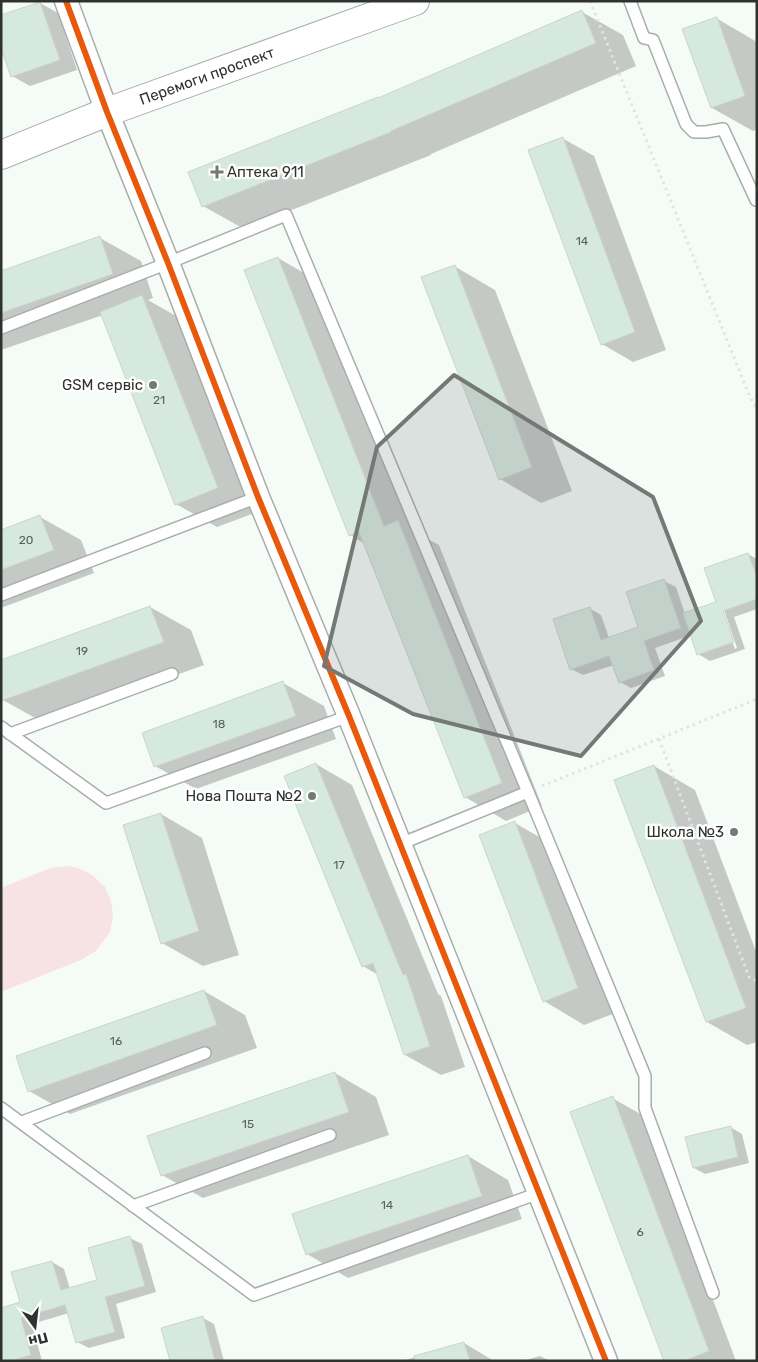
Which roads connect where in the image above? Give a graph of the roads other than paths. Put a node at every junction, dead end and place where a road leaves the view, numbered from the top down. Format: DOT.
graph roads {
  1 [pos="66,1"];
  2 [pos="415,1"];
  3 [pos="630,1"];
  4 [pos="107,112"];
  5 [pos="1,155"];
  6 [pos="757,200"];
  7 [pos="168,263"];
  8 [pos="1,328"];
  9 [pos="258,497"];
  10 [pos="1,596"];
  11 [pos="172,674"];
  12 [pos="349,716"];
  13 [pos="6,730"];
  14 [pos="528,792"];
  15 [pos="400,844"];
  16 [pos="205,1053"];
  17 [pos="1,1108"];
  18 [pos="22,1122"];
  19 [pos="330,1135"];
  20 [pos="539,1193"];
  21 [pos="133,1206"];
  22 [pos="713,1293"];
  23 [pos="606,1361"];
  1 -- 4 [label="street"];
  2 -- 4 [label="street, Перемоги проспект"];
  3 -- 6 [label="lane"];
  4 -- 5 [label="street, Перемоги проспект"];
  4 -- 7 [label="street"];
  7 -- 8 [label="lane"];
  7 -- 9 [label="street"];
  7 -- 14 [label="lane"];
  9 -- 10 [label="lane"];
  9 -- 12 [label="street"];
  11 -- 13 [label="lane"];
  12 -- 13 [label="lane"];
  12 -- 15 [label="street"];
  14 -- 15 [label="lane"];
  14 -- 22 [label="lane"];
  15 -- 20 [label="street"];
  16 -- 18 [label="lane"];
  17 -- 18 [label="lane"];
  18 -- 21 [label="lane"];
  19 -- 21 [label="lane"];
  20 -- 21 [label="lane"];
  20 -- 23 [label="street"];
}
